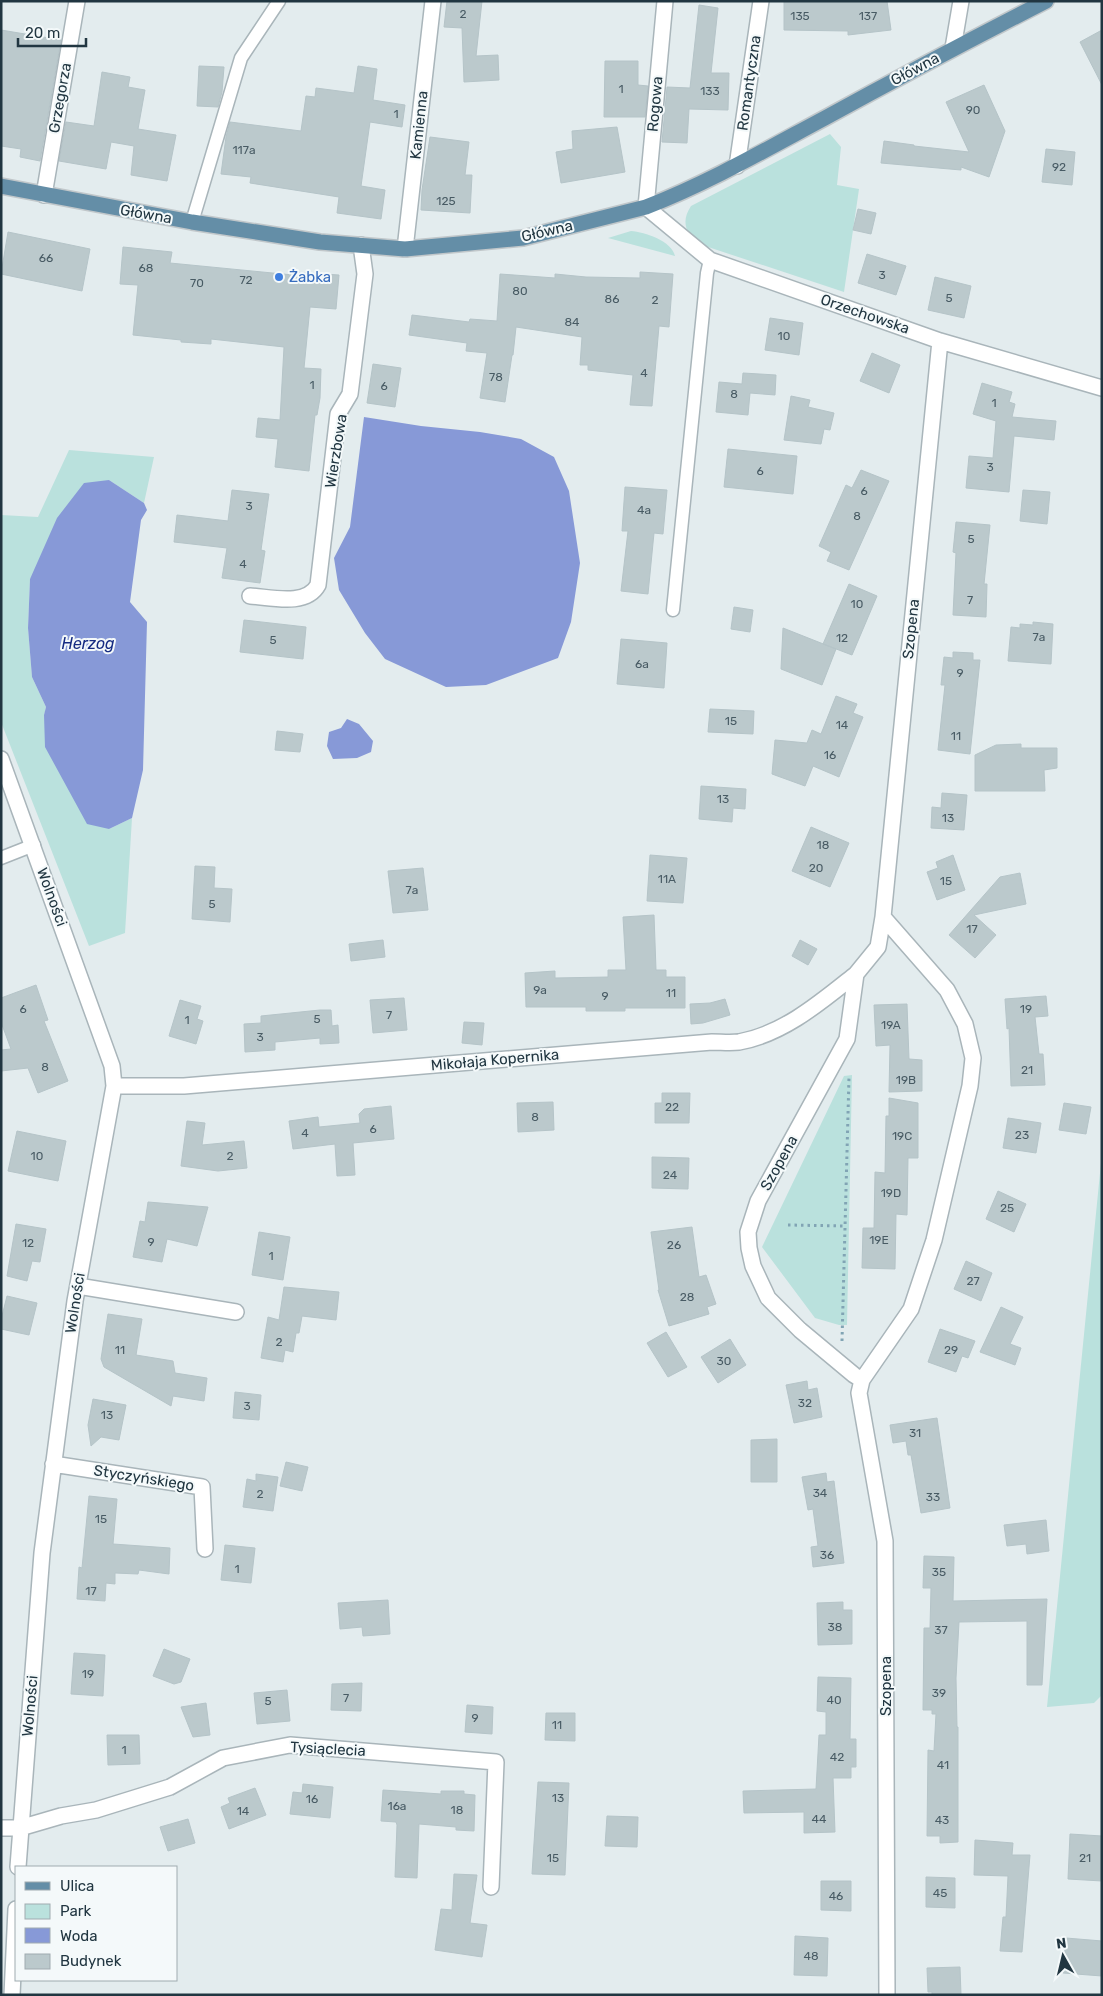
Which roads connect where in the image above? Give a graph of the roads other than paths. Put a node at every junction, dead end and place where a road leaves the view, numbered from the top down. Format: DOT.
graph roads {
  1 [pos="77,1"];
  2 [pos="279,1"];
  3 [pos="433,1"];
  4 [pos="665,1"];
  5 [pos="761,1"];
  6 [pos="961,1"];
  7 [pos="1046,1"];
  8 [pos="953,48"];
  9 [pos="736,166"];
  10 [pos="1,186"];
  11 [pos="44,195"];
  12 [pos="646,207"];
  13 [pos="192,222"];
  14 [pos="362,245"];
  15 [pos="405,248"];
  16 [pos="710,260"];
  17 [pos="940,341"];
  18 [pos="1102,388"];
  19 [pos="250,596"];
  20 [pos="673,610"];
  21 [pos="1,760"];
  22 [pos="34,845"];
  23 [pos="1,858"];
  24 [pos="883,917"];
  25 [pos="856,974"];
  26 [pos="114,1086"];
  27 [pos="78,1286"];
  28 [pos="236,1312"];
  29 [pos="862,1380"];
  30 [pos="54,1464"];
  31 [pos="205,1549"];
  32 [pos="1,1828"];
  33 [pos="20,1828"];
  34 [pos="18,1866"];
  35 [pos="491,1887"];
  36 [pos="15,1930"];
  37 [pos="12,1995"];
  38 [pos="887,1995"];
  1 -- 11 [label="street, Grzegorza"];
  2 -- 13 [label="lane"];
  3 -- 15 [label="street, Kamienna"];
  4 -- 12 [label="street, Rogowa"];
  5 -- 9 [label="street, Romantyczna"];
  6 -- 8 [label="street"];
  7 -- 8 [label="main road, Główna"];
  8 -- 9 [label="main road, Główna"];
  9 -- 12 [label="main road, Główna"];
  10 -- 11 [label="main road, Główna"];
  11 -- 13 [label="main road, Główna"];
  12 -- 15 [label="main road, Główna"];
  12 -- 16 [label="street, Orzechowska"];
  13 -- 14 [label="main road, Główna"];
  14 -- 15 [label="main road, Główna"];
  14 -- 19 [label="street, Wierzbowa"];
  16 -- 17 [label="street, Orzechowska"];
  16 -- 20 [label="lane"];
  17 -- 18 [label="street, Orzechowska"];
  17 -- 24 [label="street, Szopena"];
  21 -- 22 [label="street, Wolności"];
  22 -- 23 [label="lane"];
  22 -- 26 [label="street, Wolności"];
  24 -- 25 [label="street, Szopena"];
  24 -- 29 [label="street, Szopena"];
  25 -- 26 [label="street, Mikołaja Kopernika"];
  25 -- 29 [label="street, Szopena"];
  26 -- 27 [label="street, Wolności"];
  27 -- 28 [label="street"];
  27 -- 30 [label="street, Wolności"];
  29 -- 38 [label="street, Szopena"];
  30 -- 31 [label="street, Styczyńskiego"];
  30 -- 33 [label="street, Wolności"];
  32 -- 33 [label="street"];
  33 -- 34 [label="street, Wolności"];
  33 -- 35 [label="street, Tysiąclecia"];
  36 -- 37 [label="street"];
}
